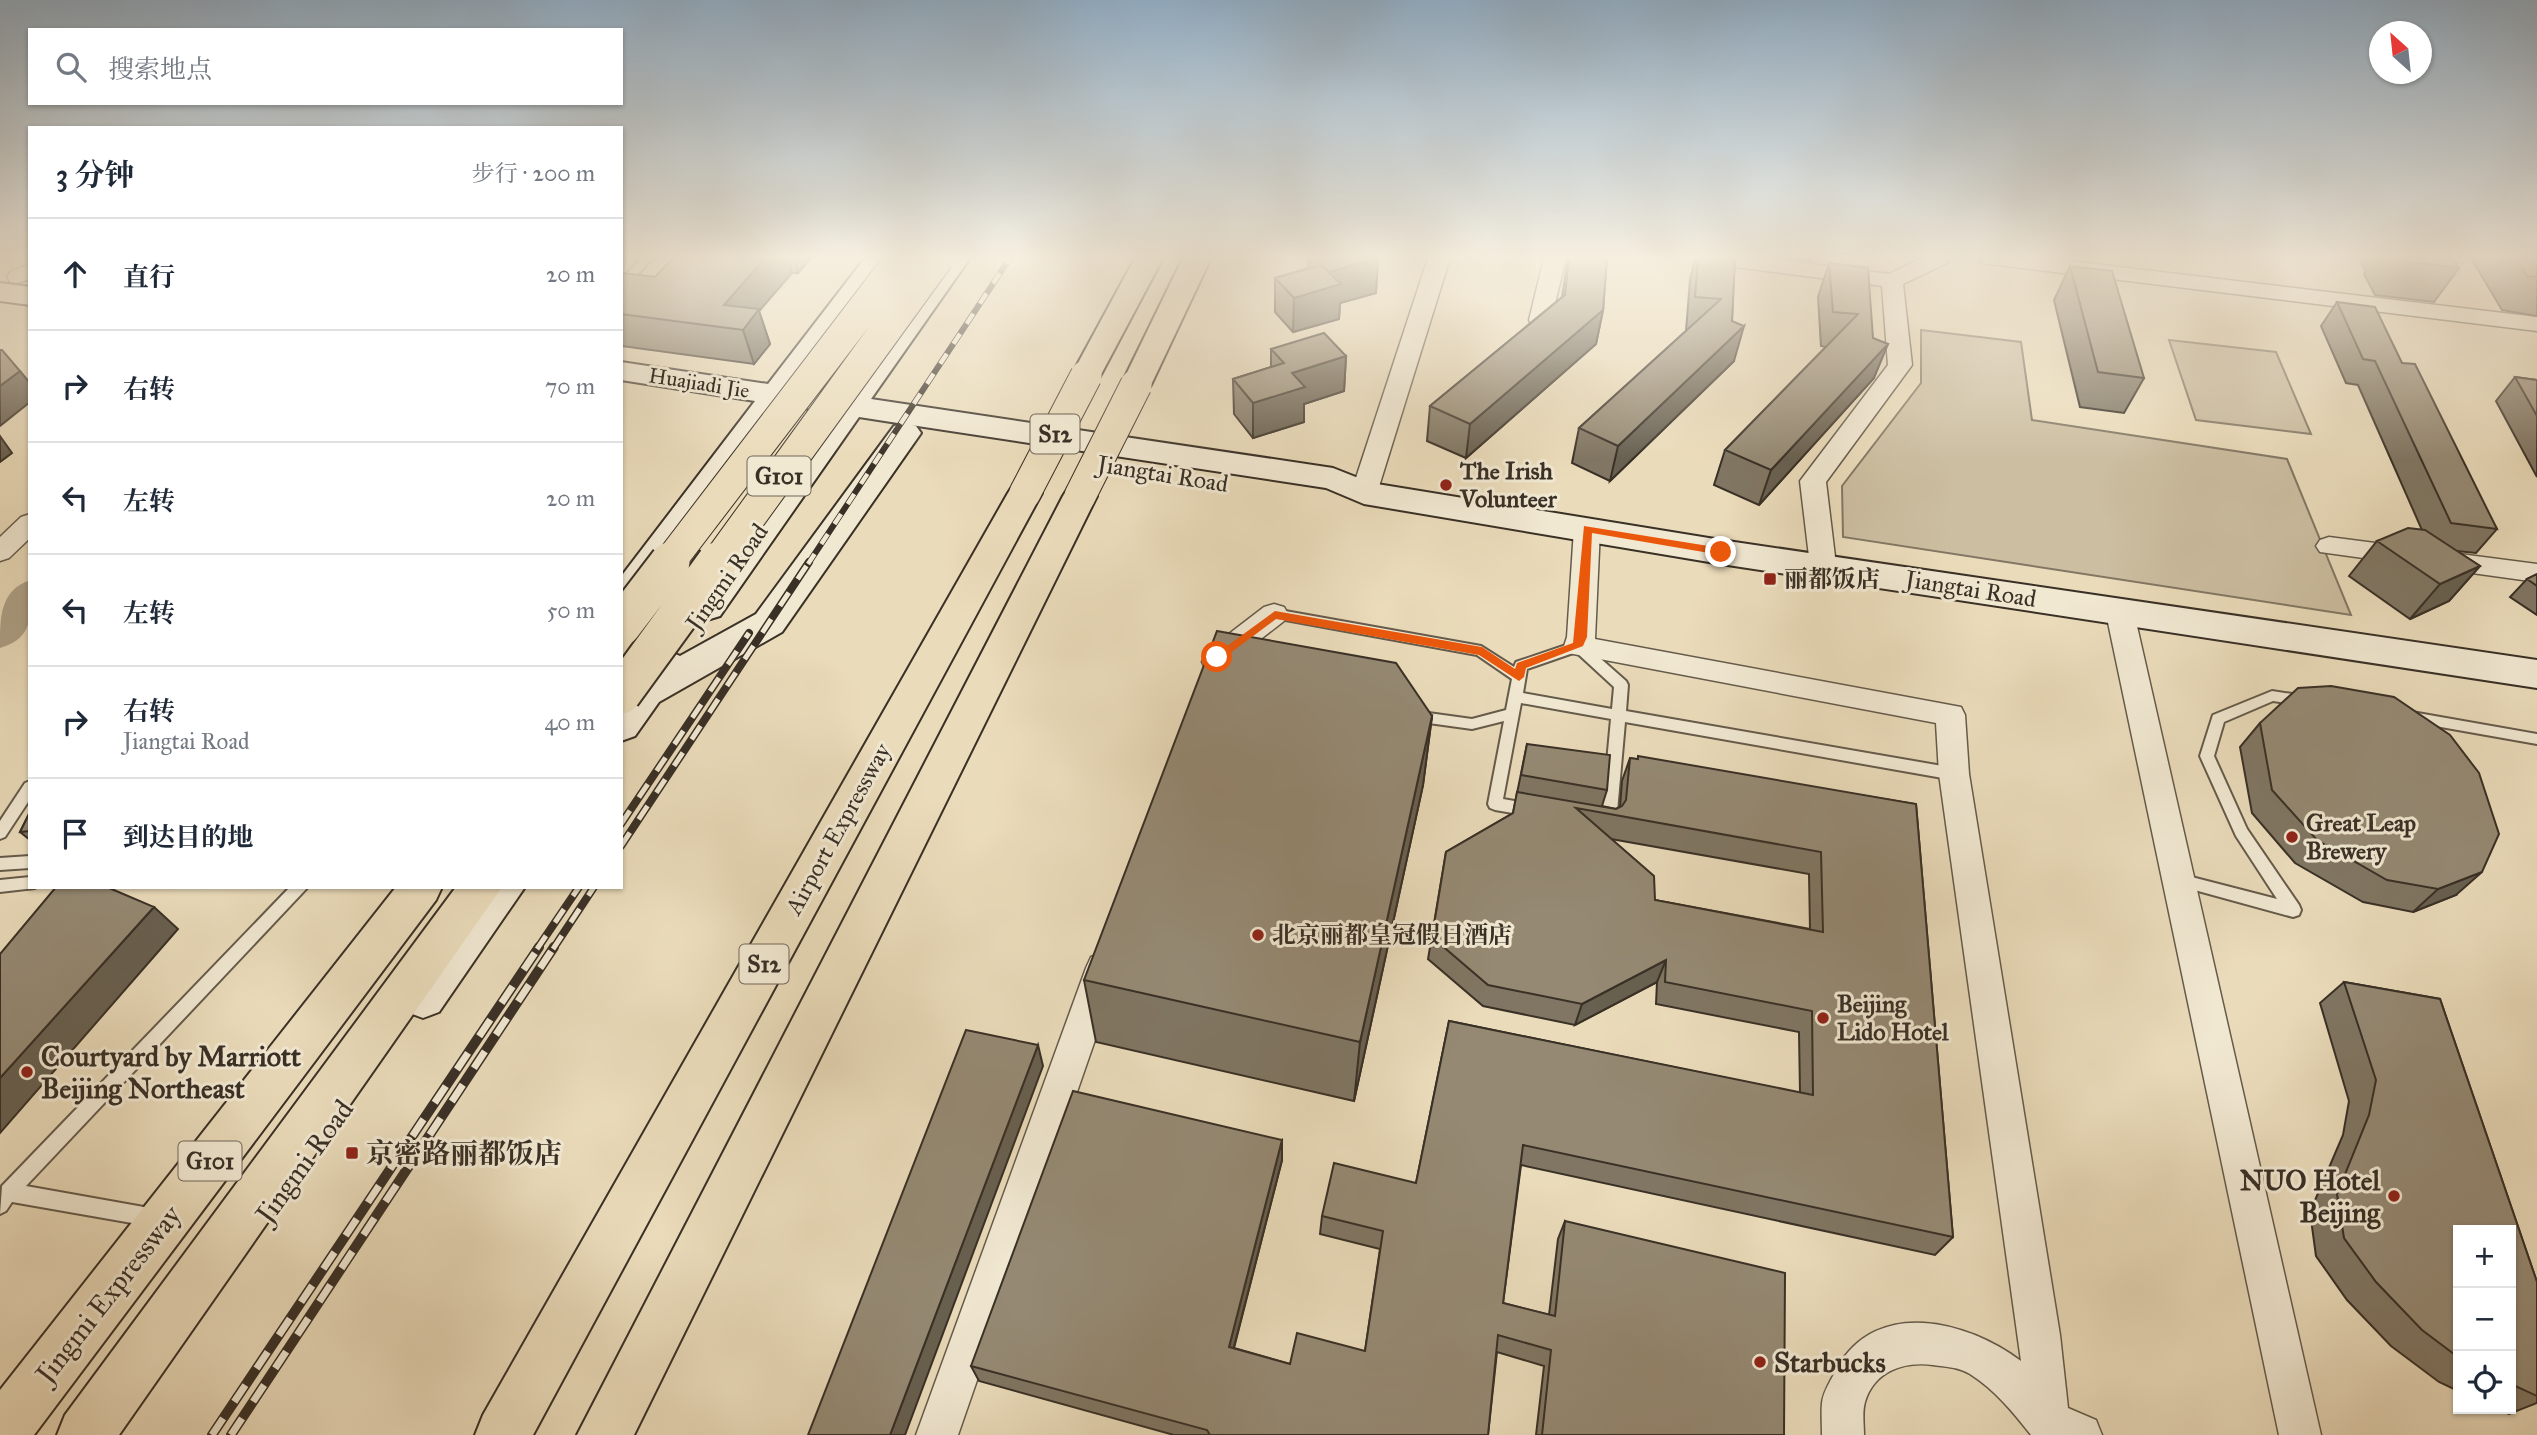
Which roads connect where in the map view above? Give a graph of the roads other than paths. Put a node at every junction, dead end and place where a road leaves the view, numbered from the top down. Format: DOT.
graph roads {
  1 [pos="828,325"];
  2 [pos="851,325"];
  3 [pos="891,325"];
  4 [pos="908,325"];
  5 [pos="1113,325"];
  6 [pos="1165,325"];
  7 [pos="1418,325"];
  8 [pos="1896,325"];
  9 [pos="623,371"];
  10 [pos="623,386"];
  11 [pos="770,403"];
  12 [pos="843,415"];
  13 [pos="905,433"];
  14 [pos="1364,493"];
  15 [pos="28,525"];
  16 [pos="1587,529"];
  17 [pos="2329,546"];
  18 [pos="0,552"];
  19 [pos="1823,565"];
  20 [pos="2537,573"];
  21 [pos="623,598"];
  22 [pos="2120,613"];
  23 [pos="1275,614"];
  24 [pos="623,623"];
  25 [pos="1578,646"];
  26 [pos="2537,674"];
  27 [pos="1519,677"];
  28 [pos="633,694"];
  29 [pos="1203,696"];
  30 [pos="1515,697"];
  31 [pos="2325,704"];
  32 [pos="2392,714"];
  33 [pos="1405,715"];
  34 [pos="1511,715"];
  35 [pos="1619,717"];
  36 [pos="623,721"];
  37 [pos="2537,739"];
  38 [pos="1954,774"];
  39 [pos="28,790"];
  40 [pos="0,833"];
  41 [pos="28,862"];
  42 [pos="0,864"];
  43 [pos="2179,880"];
  44 [pos="28,883"];
  45 [pos="0,886"];
  46 [pos="298,889"];
  47 [pos="404,889"];
  48 [pos="419,889"];
  49 [pos="480,889"];
  50 [pos="503,889"];
  51 [pos="1111,944"];
  52 [pos="4,1198"];
  53 [pos="157,1219"];
  54 [pos="0,1423"];
  55 [pos="2061,1431"];
  56 [pos="0,1435"];
  57 [pos="85,1435"];
  58 [pos="104,1435"];
  59 [pos="503,1435"];
  60 [pos="605,1435"];
  61 [pos="937,1435"];
  62 [pos="1843,1435"];
  63 [pos="2300,1435"];
  1 -- 11 [label="main road, G101"];
  2 -- 24 [label="highway, G101, bridge"];
  3 -- 28 [label="highway, G101, bridge"];
  4 -- 12 [label="main road, Jingmi Road / G101"];
  5 -- 59 [label="highway, Airport Expressway / S12, bridge"];
  6 -- 60 [label="highway, S12, bridge"];
  7 -- 14 [label="street"];
  8 -- 19 [label="street"];
  9 -- 11 [label="main road, Huajiadi Jie"];
  10 -- 11 [label="main road, Huajiadi Jie"];
  11 -- 12 [label="main road"];
  11 -- 21 [label="main road, G101"];
  12 -- 13 [label="main road, Jiangtai Road"];
  12 -- 14 [label="main road, Jiangtai Road"];
  12 -- 28 [label="main road, Jingmi Road / G101"];
  13 -- 14 [label="main road, Jiangtai Road"];
  13 -- 28 [label="main road"];
  14 -- 16 [label="main road, Jiangtai Road"];
  15 -- 18 [label="street"];
  16 -- 19 [label="main road, Jiangtai Road"];
  16 -- 25 [label="street"];
  17 -- 20 [label="street"];
  19 -- 22 [label="main road, Jiangtai Road"];
  22 -- 26 [label="main road, Jiangtai Road"];
  22 -- 43 [label="street"];
  23 -- 27 [label="lane"];
  23 -- 29 [label="street"];
  25 -- 27 [label="lane"];
  25 -- 35 [label="lane"];
  25 -- 38 [label="street"];
  27 -- 30 [label="lane"];
  28 -- 36 [label="main road, Jingmi Road / G101"];
  30 -- 34 [label="lane"];
  30 -- 35 [label="lane"];
  31 -- 43 [label="lane"];
  32 -- 37 [label="lane"];
  33 -- 34 [label="lane"];
  34 -- 35 [label="lane"];
  35 -- 38 [label="lane"];
  38 -- 55 [label="street"];
  39 -- 40 [label="lane"];
  41 -- 42 [label="lane"];
  43 -- 63 [label="street"];
  44 -- 45 [label="lane"];
  46 -- 52 [label="lane"];
  47 -- 53 [label="main road, G101"];
  48 -- 56 [label="highway, Jingmi Expressway / G101"];
  49 -- 57 [label="highway, G101"];
  50 -- 58 [label="main road, Jingmi Road"];
  51 -- 61 [label="street"];
  52 -- 53 [label="lane"];
  53 -- 54 [label="main road, G101"];
  55 -- 62 [label="street"];
}
